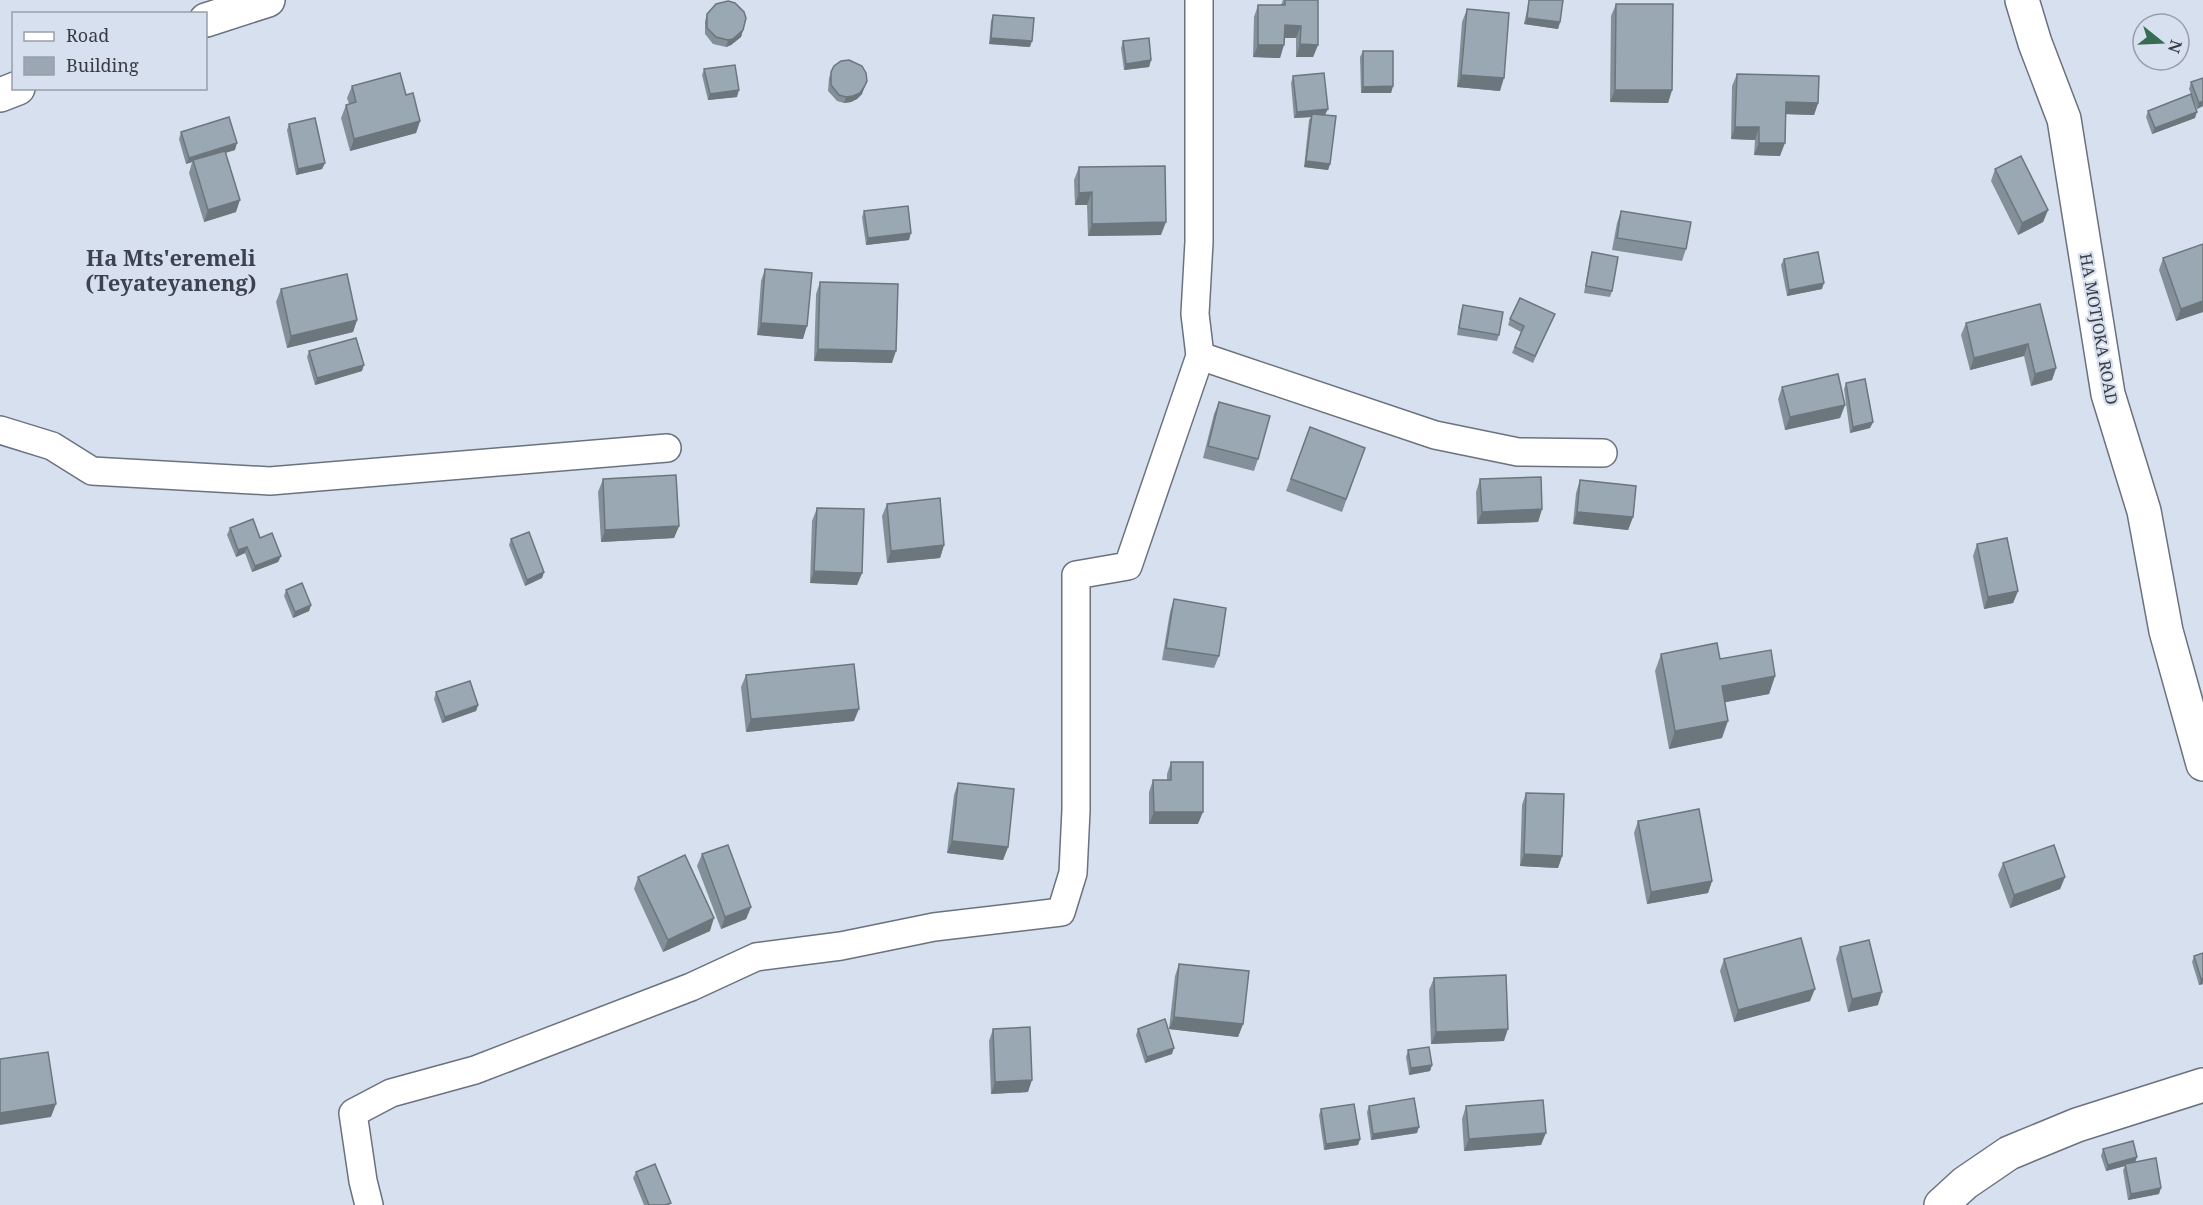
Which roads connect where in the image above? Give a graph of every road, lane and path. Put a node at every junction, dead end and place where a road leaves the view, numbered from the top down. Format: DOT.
graph roads {
  1 [pos="268,0"];
  2 [pos="1198,0"];
  3 [pos="2022,0"];
  4 [pos="207,20"];
  5 [pos="1200,356"];
  6 [pos="0,430"];
  7 [pos="667,448"];
  8 [pos="1603,453"];
  9 [pos="2203,764"];
  10 [pos="2203,1085"];
  11 [pos="369,1205"];
  12 [pos="1941,1205"];
  1 -- 4 [label="street"];
  2 -- 5 [label="street"];
  3 -- 9 [label="street, HA MOTJOKA ROAD"];
  5 -- 8 [label="street"];
  5 -- 11 [label="street"];
  6 -- 7 [label="street"];
  10 -- 12 [label="street"];
}
